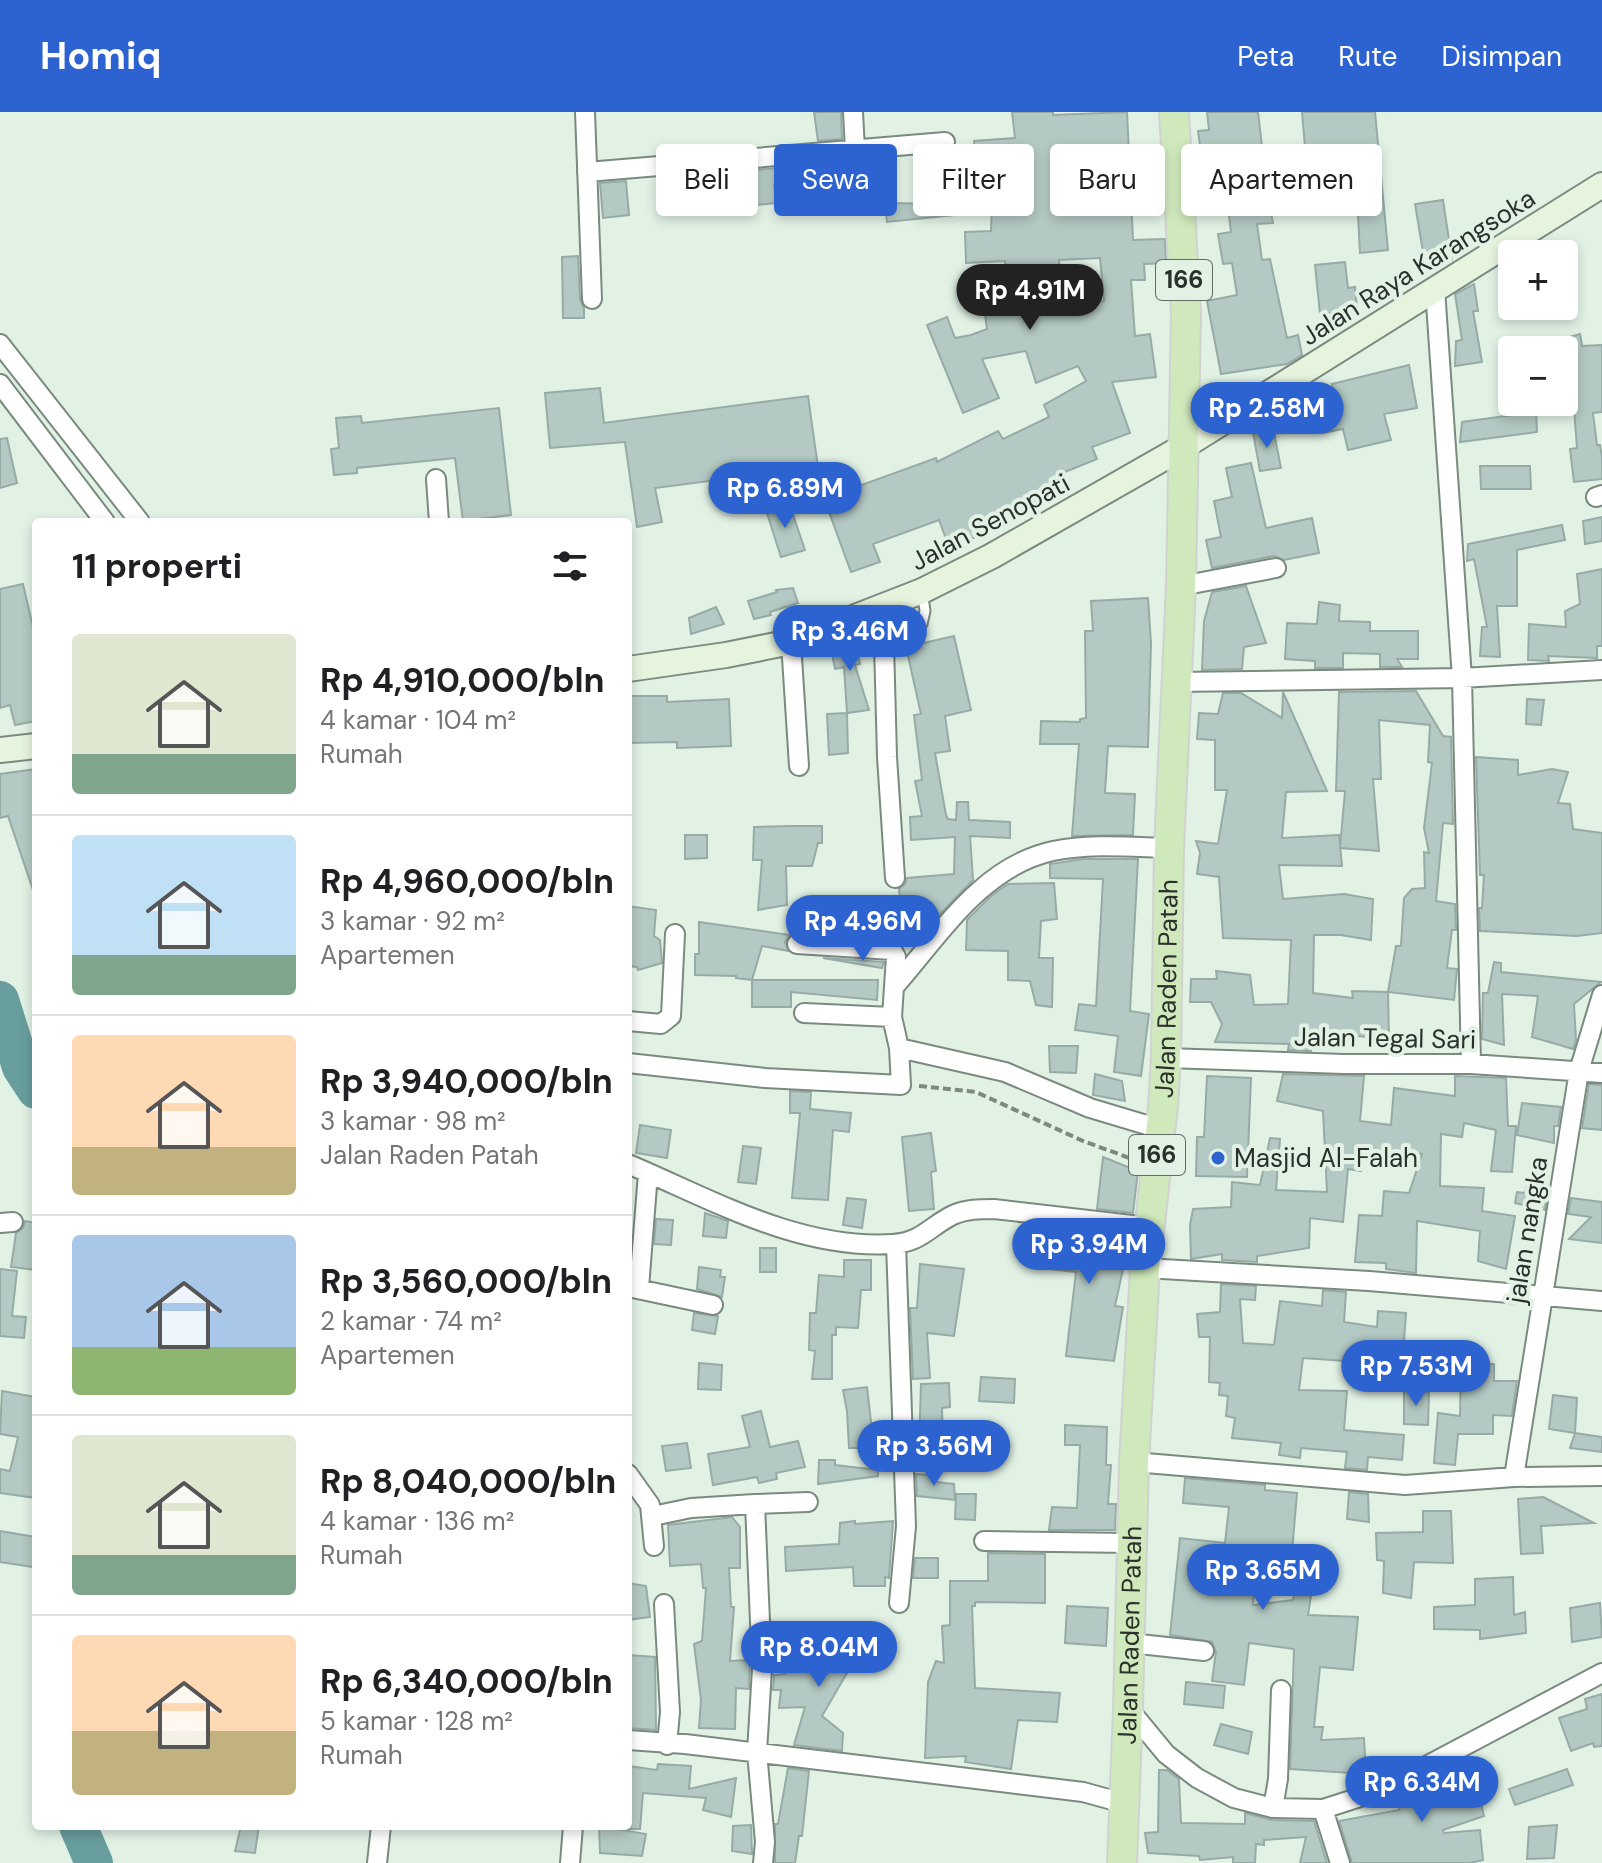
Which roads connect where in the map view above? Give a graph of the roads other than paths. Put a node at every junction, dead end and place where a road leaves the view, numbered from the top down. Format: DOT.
graph roads {
  1 [pos="585,112"];
  2 [pos="853,112"];
  3 [pos="1174,112"];
  4 [pos="945,142"];
  5 [pos="855,144"];
  6 [pos="897,146"];
  7 [pos="774,157"];
  8 [pos="587,172"];
  9 [pos="1602,185"];
  10 [pos="1435,289"];
  11 [pos="592,299"];
  12 [pos="0,344"];
  13 [pos="0,384"];
  14 [pos="1183,447"];
  15 [pos="436,479"];
  16 [pos="102,518"];
  17 [pos="137,518"];
  18 [pos="439,518"];
  19 [pos="1276,568"];
  20 [pos="1181,586"];
  21 [pos="886,605"];
  22 [pos="791,642"];
  23 [pos="632,668"];
  24 [pos="1602,670"];
  25 [pos="1462,678"];
  26 [pos="1176,682"];
  27 [pos="32,746"];
  28 [pos="0,750"];
  29 [pos="799,766"];
  30 [pos="1169,848"];
  31 [pos="895,878"];
  32 [pos="675,934"];
  33 [pos="797,944"];
  34 [pos="894,987"];
  35 [pos="1602,995"];
  36 [pos="804,1013"];
  37 [pos="892,1017"];
  38 [pos="632,1021"];
  39 [pos="899,1048"];
  40 [pos="1166,1058"];
  41 [pos="632,1063"];
  42 [pos="1471,1064"];
  43 [pos="1579,1071"];
  44 [pos="1602,1073"];
  45 [pos="1160,1129"];
  46 [pos="632,1166"];
  47 [pos="648,1173"];
  48 [pos="1149,1227"];
  49 [pos="896,1244"];
  50 [pos="1151,1268"];
  51 [pos="634,1288"];
  52 [pos="1544,1295"];
  53 [pos="1602,1301"];
  54 [pos="713,1305"];
  55 [pos="1141,1462"];
  56 [pos="1602,1476"];
  57 [pos="1514,1477"];
  58 [pos="632,1480"];
  59 [pos="808,1502"];
  60 [pos="755,1504"];
  61 [pos="653,1516"];
  62 [pos="984,1541"];
  63 [pos="1131,1543"];
  64 [pos="654,1546"];
  65 [pos="899,1603"];
  66 [pos="664,1604"];
  67 [pos="1144,1645"];
  68 [pos="1204,1651"];
  69 [pos="1602,1673"];
  70 [pos="1281,1690"];
  71 [pos="1128,1708"];
  72 [pos="632,1741"];
  73 [pos="667,1745"];
  74 [pos="757,1752"];
  75 [pos="1123,1803"];
  76 [pos="1274,1804"];
  77 [pos="1323,1809"];
  78 [pos="381,1830"];
  79 [pos="573,1830"];
  80 [pos="377,1863"];
  81 [pos="570,1863"];
  82 [pos="763,1863"];
  83 [pos="1122,1863"];
  84 [pos="1340,1863"];
  1 -- 8 [label="street"];
  2 -- 5 [label="street"];
  3 -- 14 [label="main road, 166"];
  4 -- 6 [label="street"];
  7 -- 8 [label="street"];
  8 -- 11 [label="street"];
  9 -- 10 [label="main road, Jalan Raya Karangsoka"];
  10 -- 14 [label="main road, Jalan Raya Karangsoka"];
  10 -- 25 [label="street"];
  12 -- 17 [label="street"];
  13 -- 16 [label="street"];
  14 -- 20 [label="main road, Jalan Raden Patah / 166"];
  14 -- 21 [label="main road, Jalan Senopati"];
  15 -- 18 [label="street"];
  19 -- 20 [label="street"];
  20 -- 26 [label="main road, Jalan Raden Patah / 166"];
  21 -- 22 [label="main road, Jalan Senopati"];
  21 -- 31 [label="street"];
  22 -- 23 [label="main road, Jalan Senopati"];
  22 -- 29 [label="street"];
  24 -- 25 [label="street"];
  25 -- 26 [label="street"];
  25 -- 42 [label="street"];
  26 -- 30 [label="main road, Jalan Raden Patah / 166"];
  27 -- 28 [label="main road"];
  30 -- 34 [label="street"];
  30 -- 40 [label="main road, Jalan Raden Patah / 166"];
  32 -- 38 [label="street"];
  33 -- 34 [label="street"];
  34 -- 37 [label="street"];
  35 -- 43 [label="street, jalan nangka"];
  36 -- 37 [label="street"];
  37 -- 39 [label="street"];
  39 -- 41 [label="street"];
  39 -- 45 [label="street"];
  40 -- 42 [label="street, Jalan Tegal Sari"];
  40 -- 45 [label="main road, Jalan Raden Patah / 166"];
  42 -- 43 [label="street, Jalan Tegal Sari"];
  43 -- 44 [label="street, Jalan Tegal Sari"];
  43 -- 52 [label="street, jalan nangka"];
  45 -- 48 [label="main road, Jalan Raden Patah / 166"];
  46 -- 47 [label="street"];
  47 -- 49 [label="street"];
  47 -- 51 [label="street"];
  48 -- 49 [label="street"];
  48 -- 50 [label="main road, Jalan Raden Patah / 166"];
  49 -- 65 [label="street"];
  50 -- 52 [label="street"];
  50 -- 55 [label="main road, Jalan Raden Patah / 166"];
  51 -- 54 [label="street"];
  52 -- 53 [label="street"];
  52 -- 57 [label="street, jalan nangka"];
  55 -- 57 [label="street"];
  55 -- 63 [label="main road, Jalan Raden Patah / 166"];
  56 -- 57 [label="street"];
  58 -- 61 [label="street"];
  59 -- 60 [label="street"];
  60 -- 61 [label="street"];
  60 -- 74 [label="street"];
  61 -- 64 [label="street"];
  62 -- 63 [label="street"];
  63 -- 67 [label="main road, Jalan Raden Patah / 166"];
  66 -- 73 [label="street"];
  67 -- 68 [label="street"];
  67 -- 71 [label="main road, Jalan Raden Patah / 166"];
  69 -- 77 [label="street"];
  70 -- 76 [label="street"];
  71 -- 75 [label="main road, Jalan Raden Patah / 166"];
  71 -- 76 [label="street"];
  72 -- 73 [label="street"];
  73 -- 74 [label="street"];
  74 -- 75 [label="street"];
  74 -- 82 [label="street"];
  75 -- 83 [label="main road, Jalan Raden Patah / 166"];
  76 -- 77 [label="street"];
  77 -- 84 [label="street"];
  78 -- 80 [label="street"];
  79 -- 81 [label="street"];
}
